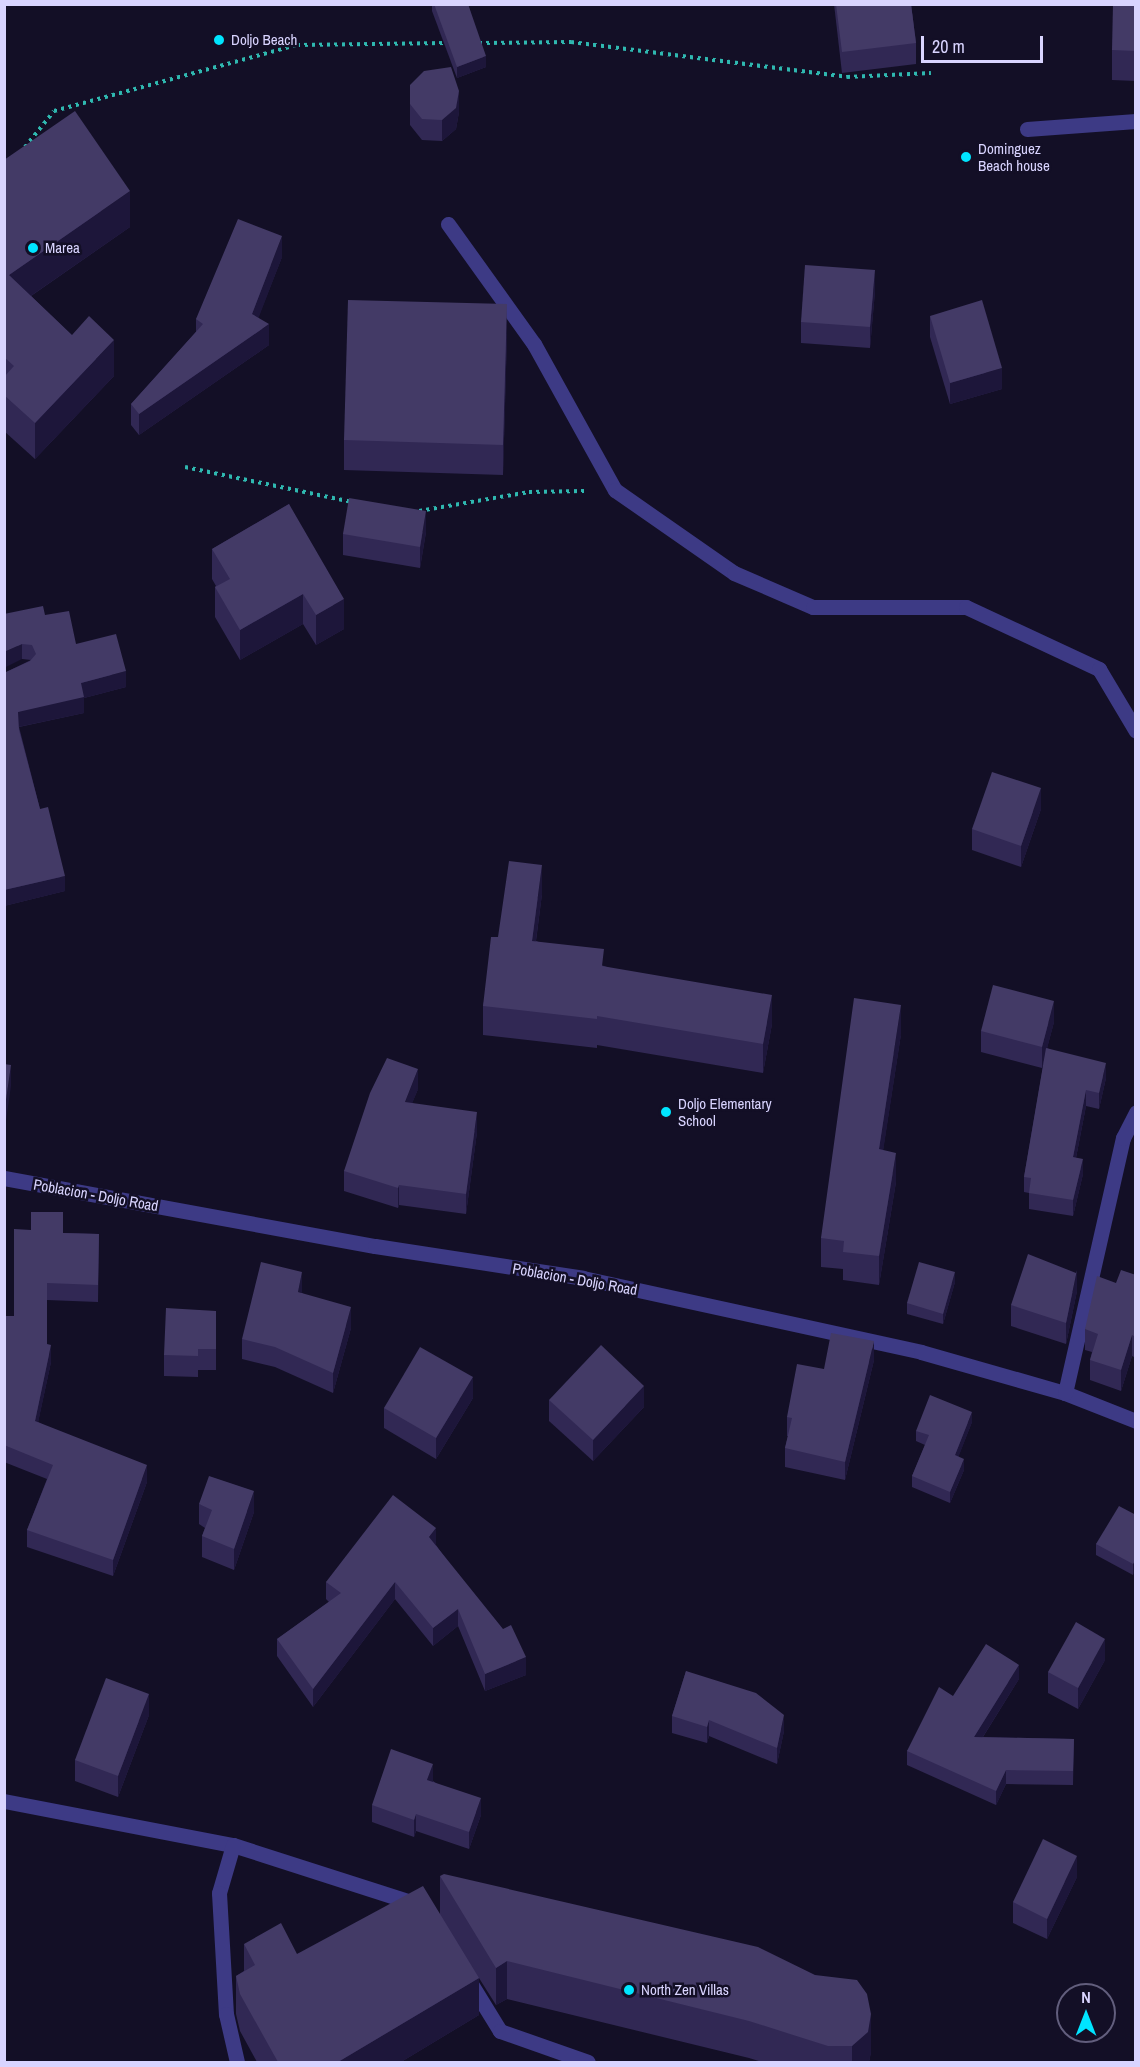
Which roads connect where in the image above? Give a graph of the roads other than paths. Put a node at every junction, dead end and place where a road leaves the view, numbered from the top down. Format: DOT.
graph roads {
  1 [pos="1136,121"];
  2 [pos="1027,129"];
  3 [pos="448,224"];
  4 [pos="1136,731"];
  5 [pos="1136,1112"];
  6 [pos="4,1178"];
  7 [pos="1065,1393"];
  8 [pos="1136,1421"];
  9 [pos="4,1801"];
  10 [pos="233,1845"];
  11 [pos="429,1915"];
  12 [pos="459,1964"];
  13 [pos="237,2062"];
  14 [pos="588,2062"];
  1 -- 2 [label="street"];
  3 -- 4 [label="street"];
  5 -- 7 [label="street"];
  6 -- 7 [label="street, Poblacion - Doljo Road"];
  7 -- 8 [label="street, Poblacion - Doljo Road"];
  9 -- 10 [label="street"];
  10 -- 11 [label="street"];
  10 -- 13 [label="street"];
  12 -- 14 [label="street"];
}
